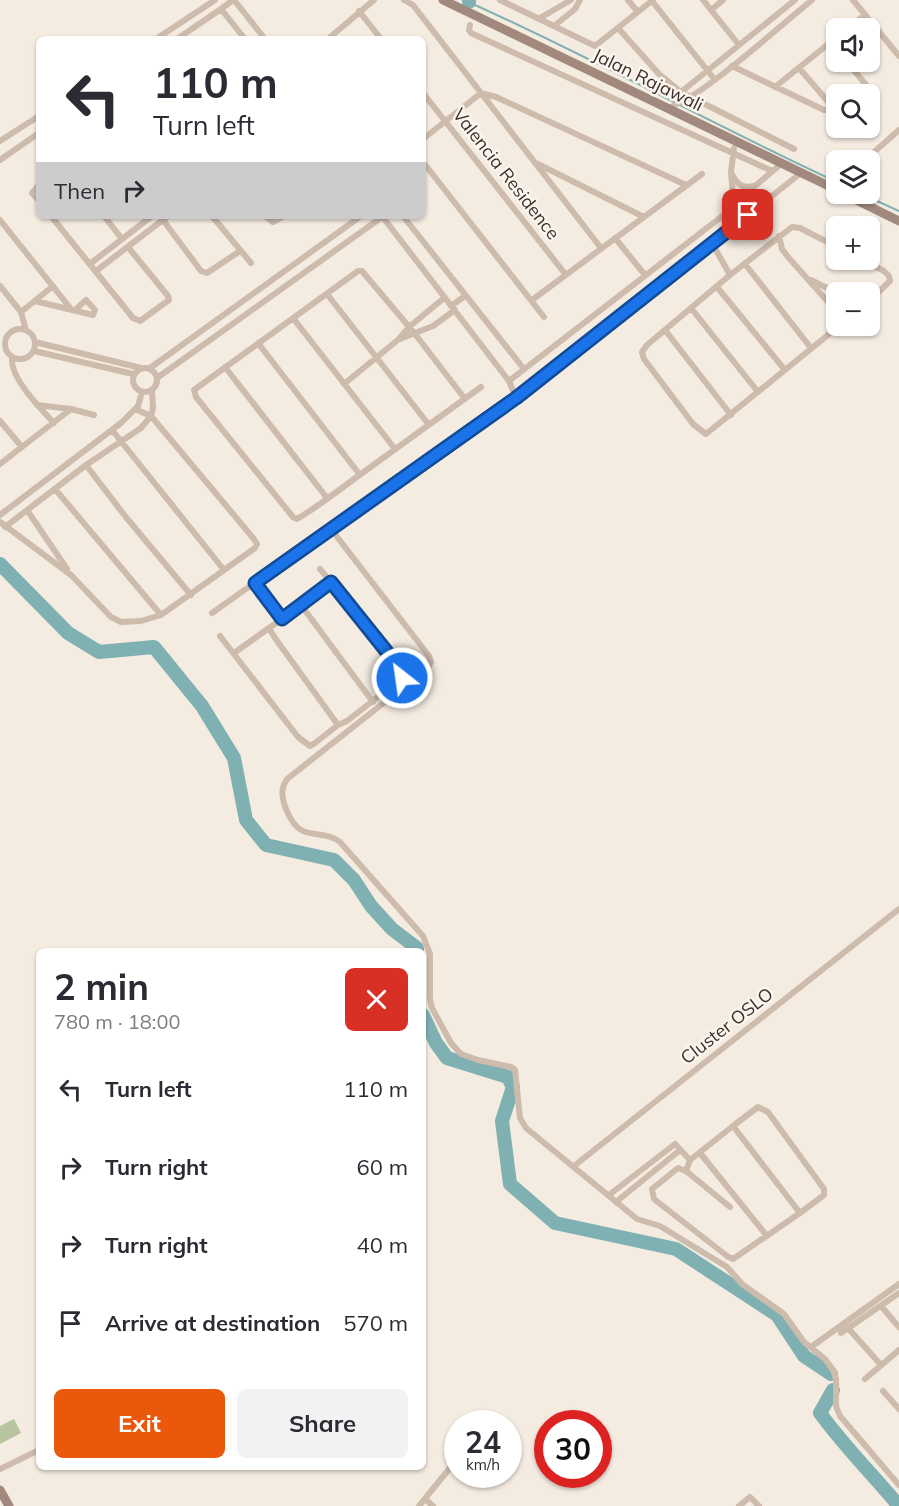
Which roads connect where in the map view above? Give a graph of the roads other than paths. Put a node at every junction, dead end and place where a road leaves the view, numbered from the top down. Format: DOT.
graph roads {
  1 [pos="215,0"];
  2 [pos="233,0"];
  3 [pos="374,0"];
  4 [pos="404,0"];
  5 [pos="443,0"];
  6 [pos="500,0"];
  7 [pos="571,0"];
  8 [pos="580,0"];
  9 [pos="628,0"];
  10 [pos="703,0"];
  11 [pos="723,0"];
  12 [pos="812,0"];
  13 [pos="853,0"];
  14 [pos="653,1"];
  15 [pos="793,1"];
  16 [pos="221,9"];
  17 [pos="711,10"];
  18 [pos="359,11"];
  19 [pos="799,11"];
  20 [pos="638,12"];
  21 [pos="865,15"];
  22 [pos="540,18"];
  23 [pos="861,18"];
  24 [pos="470,25"];
  25 [pos="554,26"];
  26 [pos="618,28"];
  27 [pos="161,36"];
  28 [pos="181,36"];
  29 [pos="243,36"];
  30 [pos="263,36"];
  31 [pos="331,36"];
  32 [pos="379,36"];
  33 [pos="739,45"];
  34 [pos="826,46"];
  35 [pos="899,56"];
  36 [pos="732,66"];
  37 [pos="799,68"];
  38 [pos="708,71"];
  39 [pos="855,72"];
  40 [pos="715,80"];
  41 [pos="865,84"];
  42 [pos="775,87"];
  43 [pos="681,92"];
  44 [pos="481,93"];
  45 [pos="426,97"];
  46 [pos="690,98"];
  47 [pos="674,105"];
  48 [pos="36,118"];
  49 [pos="446,121"];
  50 [pos="899,130"];
  51 [pos="36,135"];
  52 [pos="426,137"];
  53 [pos="0,141"];
  54 [pos="734,147"];
  55 [pos="794,149"];
  56 [pos="876,150"];
  57 [pos="0,160"];
  58 [pos="535,163"];
  59 [pos="781,164"];
  60 [pos="426,166"];
  61 [pos="772,171"];
  62 [pos="731,172"];
  63 [pos="801,173"];
  64 [pos="702,174"];
  65 [pos="686,185"];
  66 [pos="826,185"];
  67 [pos="755,186"];
  68 [pos="864,204"];
  69 [pos="734,207"];
  70 [pos="644,217"];
  71 [pos="54,219"];
  72 [pos="106,219"];
  73 [pos="148,219"];
  74 [pos="164,219"];
  75 [pos="166,219"];
  76 [pos="214,219"];
  77 [pos="357,219"];
  78 [pos="379,219"];
  79 [pos="384,219"];
  80 [pos="405,219"];
  81 [pos="0,220"];
  82 [pos="899,221"];
  83 [pos="140,225"];
  84 [pos="147,233"];
  85 [pos="779,236"];
  86 [pos="615,238"];
  87 [pos="122,239"];
  88 [pos="826,241"];
  89 [pos="712,243"];
  90 [pos="128,247"];
  91 [pos="601,248"];
  92 [pos="240,251"];
  93 [pos="91,263"];
  94 [pos="250,263"];
  95 [pos="745,264"];
  96 [pos="880,269"];
  97 [pos="96,271"];
  98 [pos="566,275"];
  99 [pos="645,275"];
  100 [pos="730,275"];
  101 [pos="807,279"];
  102 [pos="0,286"];
  103 [pos="53,286"];
  104 [pos="717,286"];
  105 [pos="826,288"];
  106 [pos="880,291"];
  107 [pos="327,294"];
  108 [pos="465,296"];
  109 [pos="444,298"];
  110 [pos="532,300"];
  111 [pos="826,300"];
  112 [pos="35,301"];
  113 [pos="453,308"];
  114 [pos="691,308"];
  115 [pos="21,312"];
  116 [pos="428,312"];
  117 [pos="544,317"];
  118 [pos="293,318"];
  119 [pos="436,323"];
  120 [pos="409,327"];
  121 [pos="26,330"];
  122 [pos="665,330"];
  123 [pos="10,332"];
  124 [pos="0,333"];
  125 [pos="415,334"];
  126 [pos="826,336"];
  127 [pos="399,339"];
  128 [pos="35,342"];
  129 [pos="258,343"];
  130 [pos="2,345"];
  131 [pos="811,348"];
  132 [pos="34,351"];
  133 [pos="376,357"];
  134 [pos="12,358"];
  135 [pos="225,367"];
  136 [pos="141,368"];
  137 [pos="150,368"];
  138 [pos="524,369"];
  139 [pos="785,370"];
  140 [pos="133,374"];
  141 [pos="157,378"];
  142 [pos="508,381"];
  143 [pos="344,384"];
  144 [pos="481,387"];
  145 [pos="152,390"];
  146 [pos="142,392"];
  147 [pos="758,392"];
  148 [pos="516,398"];
  149 [pos="465,399"];
  150 [pos="37,405"];
  151 [pos="71,409"];
  152 [pos="135,409"];
  153 [pos="94,415"];
  154 [pos="731,415"];
  155 [pos="151,416"];
  156 [pos="0,421"];
  157 [pos="54,423"];
  158 [pos="429,425"];
  159 [pos="112,430"];
  160 [pos="120,441"];
  161 [pos="22,447"];
  162 [pos="395,449"];
  163 [pos="0,464"];
  164 [pos="86,465"];
  165 [pos="62,468"];
  166 [pos="360,475"];
  167 [pos="70,477"];
  168 [pos="55,489"];
  169 [pos="31,492"];
  170 [pos="327,498"];
  171 [pos="39,501"];
  172 [pos="27,510"];
  173 [pos="0,515"];
  174 [pos="2,524"];
  175 [pos="332,529"];
  176 [pos="320,568"];
  177 [pos="224,570"];
  178 [pos="71,575"];
  179 [pos="331,582"];
  180 [pos="255,583"];
  181 [pos="190,595"];
  182 [pos="301,605"];
  183 [pos="212,613"];
  184 [pos="161,615"];
  185 [pos="282,619"];
  186 [pos="269,628"];
  187 [pos="220,636"];
  188 [pos="234,653"];
  189 [pos="373,702"];
  190 [pos="338,724"];
  191 [pos="899,909"];
  192 [pos="733,1126"];
  193 [pos="680,1150"];
  194 [pos="700,1153"];
  195 [pos="690,1161"];
  196 [pos="574,1166"];
  197 [pos="686,1171"];
  198 [pos="609,1195"];
  199 [pos="616,1202"];
  200 [pos="730,1207"];
  201 [pos="800,1213"];
  202 [pos="767,1236"];
  203 [pos="899,1284"];
  204 [pos="899,1293"];
  205 [pos="881,1306"];
  206 [pos="899,1327"];
  207 [pos="848,1328"];
  208 [pos="841,1333"];
  209 [pos="811,1347"];
  210 [pos="899,1350"];
  211 [pos="881,1365"];
  212 [pos="865,1379"];
  213 [pos="883,1391"];
  214 [pos="898,1406"];
  215 [pos="36,1452"];
  216 [pos="0,1470"];
  217 [pos="444,1475"];
  218 [pos="899,1485"];
  219 [pos="0,1490"];
  220 [pos="424,1499"];
  221 [pos="9,1506"];
  222 [pos="419,1506"];
  223 [pos="433,1506"];
  224 [pos="739,1506"];
  225 [pos="759,1506"];
  1 -- 27 [label="street"];
  2 -- 16 [label="street"];
  2 -- 30 [label="street"];
  3 -- 18 [label="street"];
  4 -- 44 [label="street"];
  5 -- 47 [label="street, Jalan Rajawali"];
  6 -- 22 [label="street"];
  7 -- 22 [label="street"];
  8 -- 25 [label="street"];
  9 -- 20 [label="street"];
  10 -- 17 [label="street"];
  11 -- 17 [label="street"];
  12 -- 19 [label="street"];
  13 -- 21 [label="street"];
  14 -- 20 [label="street"];
  14 -- 38 [label="street"];
  15 -- 19 [label="street"];
  15 -- 33 [label="street"];
  16 -- 28 [label="street"];
  16 -- 29 [label="street"];
  17 -- 33 [label="street"];
  18 -- 31 [label="street"];
  18 -- 32 [label="street"];
  19 -- 36 [label="street"];
  20 -- 26 [label="street"];
  21 -- 23 [label="street"];
  21 -- 35 [label="street"];
  22 -- 25 [label="street"];
  24 -- 54 [label="street"];
  25 -- 26 [label="street"];
  26 -- 43 [label="street"];
  33 -- 38 [label="street"];
  34 -- 37 [label="street"];
  36 -- 40 [label="street"];
  36 -- 42 [label="street"];
  37 -- 42 [label="street"];
  37 -- 42 [label="street"];
  38 -- 40 [label="street"];
  38 -- 43 [label="street"];
  39 -- 41 [label="street"];
  40 -- 46 [label="street"];
  43 -- 46 [label="street"];
  43 -- 47 [label="street"];
  44 -- 49 [label="street"];
  44 -- 58 [label="street"];
  44 -- 65 [label="street"];
  45 -- 49 [label="street, Valencia Residence"];
  46 -- 47 [label="street"];
  46 -- 55 [label="street"];
  47 -- 54 [label="street, Jalan Rajawali"];
  48 -- 53 [label="street"];
  49 -- 52 [label="street"];
  49 -- 98 [label="street, Valencia Residence"];
  50 -- 56 [label="street"];
  51 -- 57 [label="street"];
  54 -- 59 [label="street, Jalan Rajawali"];
  54 -- 61 [label="street"];
  54 -- 62 [label="street"];
  58 -- 70 [label="street"];
  58 -- 91 [label="street"];
  59 -- 61 [label="street"];
  59 -- 63 [label="street, Jalan Rajawali"];
  60 -- 110 [label="street"];
  61 -- 67 [label="street"];
  62 -- 67 [label="street"];
  62 -- 69 [label="street"];
  63 -- 66 [label="street, Jalan Rajawali"];
  63 -- 89 [label="street"];
  64 -- 65 [label="street"];
  65 -- 70 [label="street"];
  67 -- 69 [label="street"];
  68 -- 82 [label="street"];
  69 -- 99 [label="street"];
  70 -- 86 [label="street"];
  71 -- 93 [label="street"];
  72 -- 87 [label="street"];
  73 -- 83 [label="street"];
  74 -- 84 [label="street"];
  75 -- 92 [label="street"];
  76 -- 92 [label="street"];
  77 -- 137 [label="street"];
  78 -- 141 [label="street"];
  79 -- 109 [label="street"];
  80 -- 108 [label="street"];
  81 -- 103 [label="street"];
  83 -- 84 [label="street"];
  83 -- 87 [label="street"];
  84 -- 90 [label="street"];
  85 -- 88 [label="street"];
  85 -- 95 [label="street"];
  85 -- 101 [label="street"];
  86 -- 91 [label="street"];
  86 -- 99 [label="street"];
  87 -- 93 [label="street"];
  89 -- 100 [label="street"];
  89 -- 148 [label="street"];
  90 -- 97 [label="street"];
  90 -- 97 [label="street"];
  91 -- 98 [label="street"];
  92 -- 94 [label="street"];
  93 -- 97 [label="street"];
  95 -- 100 [label="street"];
  95 -- 131 [label="street"];
  96 -- 106 [label="street"];
  98 -- 110 [label="street"];
  99 -- 138 [label="street"];
  100 -- 104 [label="street"];
  101 -- 105 [label="street"];
  101 -- 111 [label="street"];
  102 -- 115 [label="street"];
  103 -- 112 [label="street"];
  103 -- 112 [label="street"];
  104 -- 114 [label="street"];
  104 -- 139 [label="street"];
  107 -- 118 [label="street"];
  107 -- 120 [label="street"];
  107 -- 133 [label="street"];
  108 -- 113 [label="street"];
  108 -- 138 [label="street"];
  109 -- 113 [label="street"];
  109 -- 116 [label="street"];
  110 -- 117 [label="street"];
  112 -- 115 [label="street"];
  113 -- 119 [label="street"];
  113 -- 142 [label="street"];
  114 -- 122 [label="street"];
  114 -- 147 [label="street"];
  115 -- 121 [label="street"];
  116 -- 119 [label="street"];
  116 -- 120 [label="street"];
  118 -- 129 [label="street"];
  118 -- 143 [label="street"];
  119 -- 125 [label="street"];
  120 -- 125 [label="street"];
  120 -- 127 [label="street"];
  121 -- 123 [label="street"];
  121 -- 128 [label="street"];
  122 -- 154 [label="street"];
  122 -- 154 [label="street"];
  123 -- 124 [label="street"];
  123 -- 130 [label="street"];
  125 -- 127 [label="street"];
  125 -- 149 [label="street"];
  126 -- 131 [label="street"];
  127 -- 133 [label="street"];
  128 -- 132 [label="street"];
  128 -- 136 [label="street"];
  129 -- 135 [label="street"];
  129 -- 166 [label="street"];
  130 -- 134 [label="street"];
  131 -- 139 [label="street"];
  132 -- 134 [label="street"];
  132 -- 140 [label="street"];
  133 -- 143 [label="street"];
  133 -- 158 [label="street"];
  134 -- 150 [label="street"];
  135 -- 170 [label="street"];
  135 -- 170 [label="street"];
  136 -- 137 [label="street"];
  136 -- 140 [label="street"];
  137 -- 141 [label="street"];
  138 -- 142 [label="street"];
  139 -- 147 [label="street"];
  140 -- 146 [label="street"];
  141 -- 145 [label="street"];
  142 -- 148 [label="street"];
  143 -- 162 [label="street"];
  144 -- 149 [label="street"];
  145 -- 146 [label="street"];
  145 -- 155 [label="street"];
  146 -- 152 [label="street"];
  147 -- 154 [label="street"];
  148 -- 175 [label="street"];
  149 -- 158 [label="street"];
  150 -- 151 [label="street"];
  150 -- 157 [label="street"];
  151 -- 153 [label="street"];
  151 -- 157 [label="street"];
  152 -- 155 [label="street"];
  152 -- 159 [label="street"];
  155 -- 160 [label="street"];
  155 -- 177 [label="street"];
  156 -- 161 [label="street"];
  157 -- 161 [label="street"];
  158 -- 162 [label="street"];
  159 -- 160 [label="street"];
  159 -- 165 [label="street"];
  160 -- 164 [label="street"];
  160 -- 177 [label="street"];
  161 -- 163 [label="street"];
  162 -- 166 [label="street"];
  164 -- 167 [label="street"];
  164 -- 181 [label="street"];
  165 -- 167 [label="street"];
  165 -- 169 [label="street"];
  166 -- 170 [label="street"];
  167 -- 168 [label="street"];
  168 -- 171 [label="street"];
  168 -- 184 [label="street"];
  169 -- 171 [label="street"];
  169 -- 173 [label="street"];
  171 -- 172 [label="street"];
  172 -- 174 [label="street"];
  172 -- 178 [label="street"];
  174 -- 178 [label="street"];
  175 -- 180 [label="street"];
  175 -- 196 [label="street"];
  176 -- 179 [label="street"];
  177 -- 181 [label="street"];
  178 -- 184 [label="street"];
  179 -- 182 [label="street"];
  179 -- 189 [label="street"];
  180 -- 183 [label="street"];
  180 -- 185 [label="street"];
  181 -- 184 [label="street"];
  182 -- 185 [label="street"];
  182 -- 189 [label="street"];
  185 -- 186 [label="street"];
  186 -- 188 [label="street"];
  186 -- 190 [label="street"];
  187 -- 188 [label="street"];
  188 -- 190 [label="street"];
  189 -- 190 [label="street"];
  191 -- 196 [label="street, Cluster OSLO"];
  192 -- 194 [label="street"];
  192 -- 201 [label="street"];
  192 -- 201 [label="street"];
  193 -- 195 [label="street"];
  193 -- 198 [label="street"];
  193 -- 199 [label="street"];
  194 -- 195 [label="street"];
  194 -- 202 [label="street"];
  195 -- 197 [label="street"];
  196 -- 198 [label="street"];
  197 -- 200 [label="street"];
  197 -- 202 [label="street"];
  198 -- 199 [label="street"];
  199 -- 209 [label="street"];
  201 -- 202 [label="street"];
  203 -- 209 [label="street"];
  204 -- 205 [label="street"];
  205 -- 206 [label="street"];
  205 -- 207 [label="street"];
  207 -- 208 [label="street"];
  207 -- 211 [label="street"];
  209 -- 218 [label="street"];
  210 -- 211 [label="street"];
  211 -- 212 [label="street"];
  213 -- 214 [label="street"];
  215 -- 216 [label="street"];
  217 -- 220 [label="street"];
  219 -- 221 [label="street"];
  220 -- 222 [label="street"];
  220 -- 223 [label="street"];
  224 -- 225 [label="street"];
}
